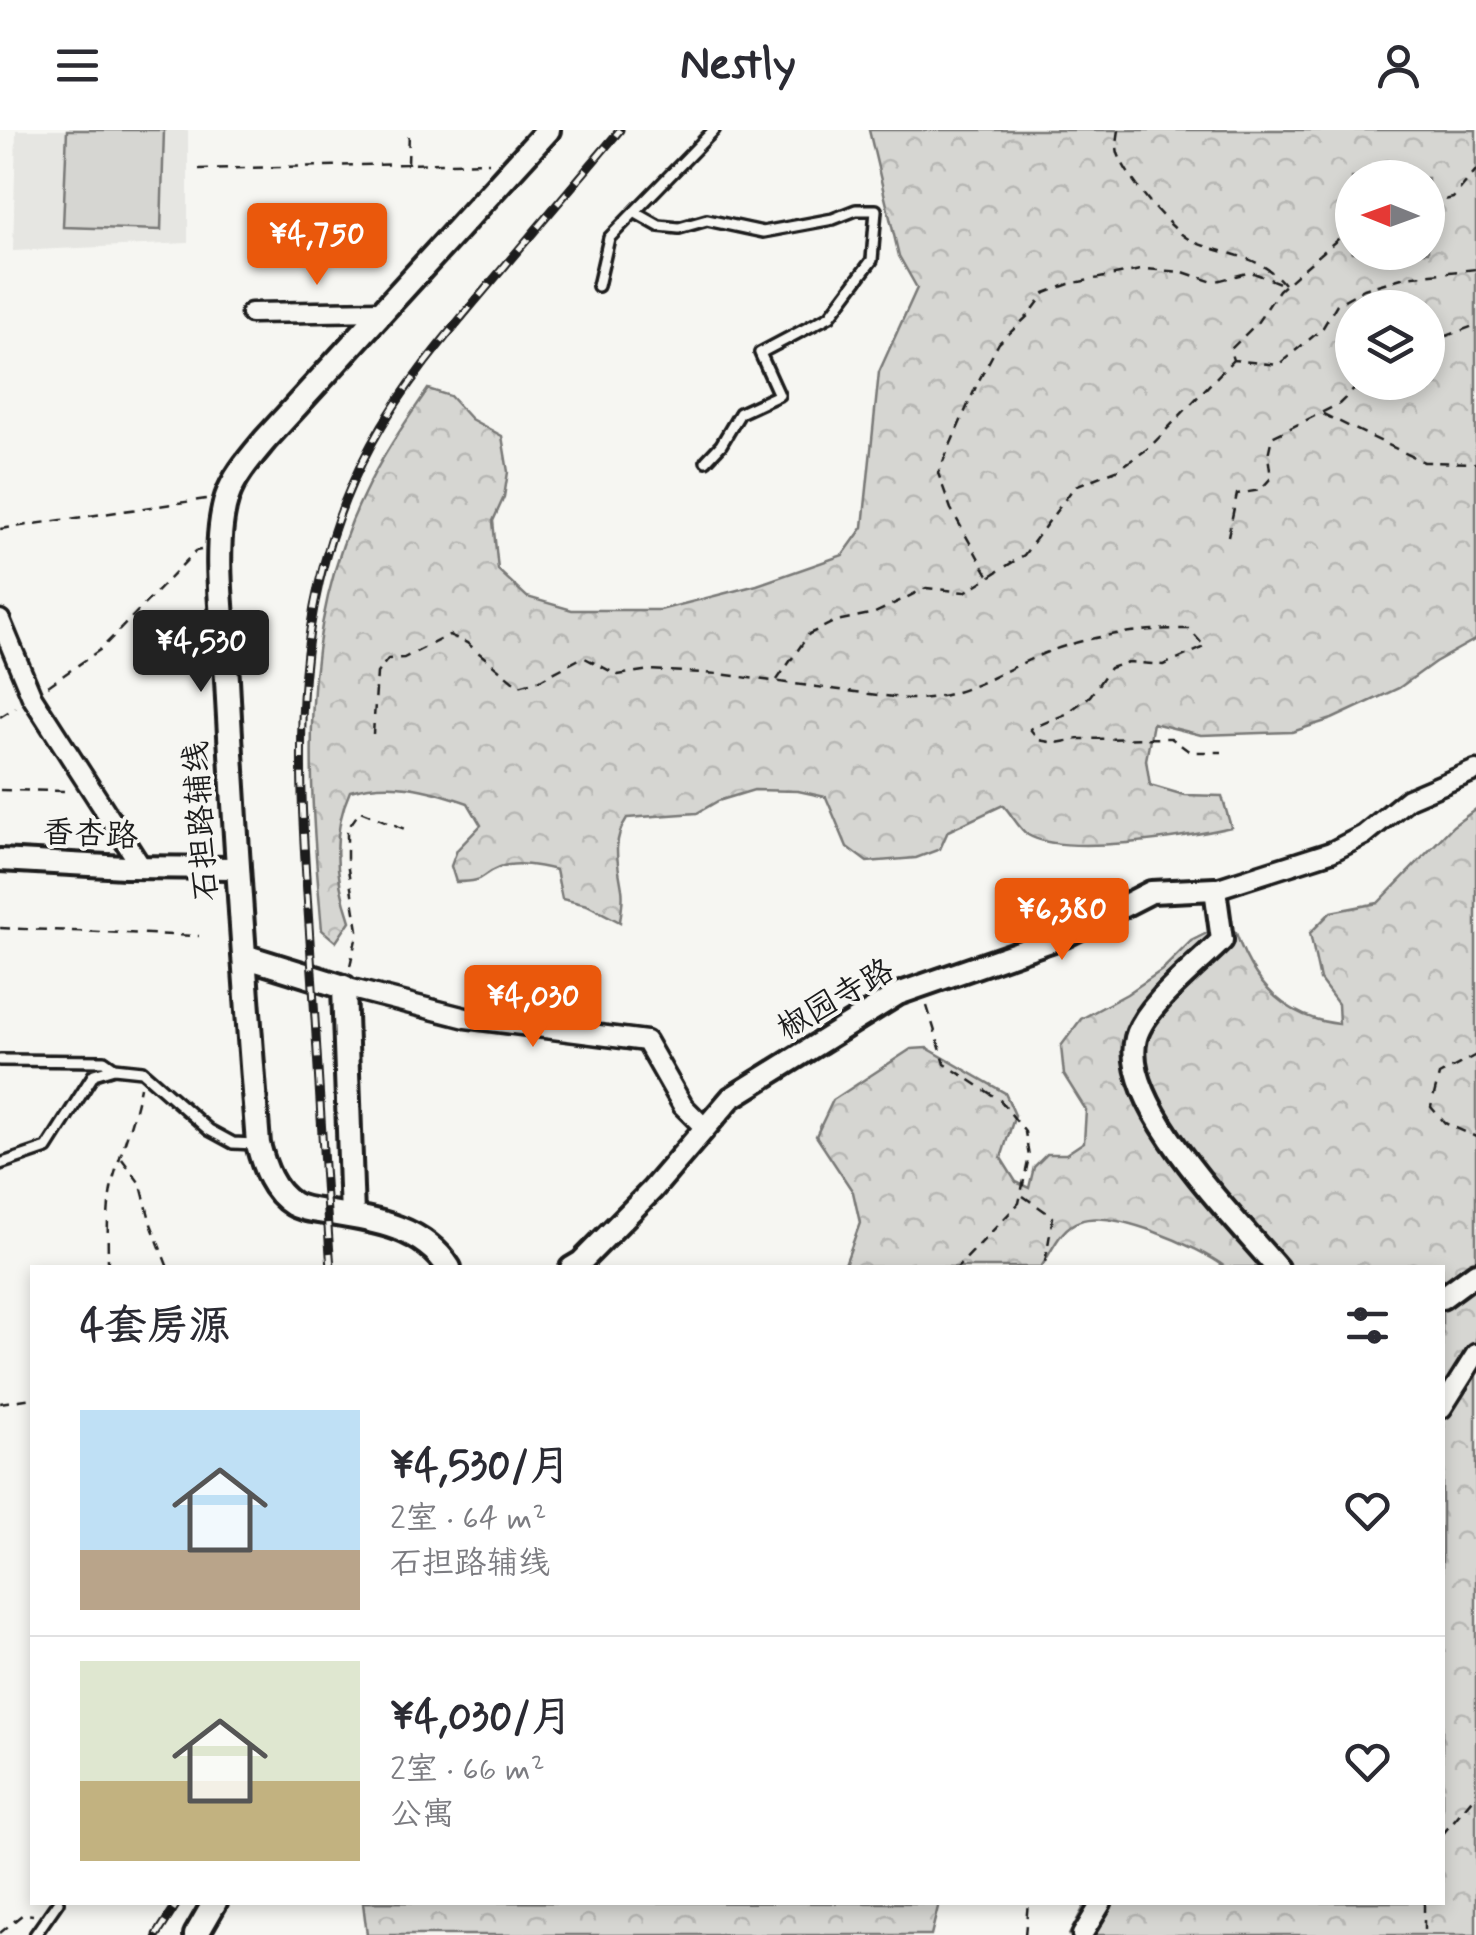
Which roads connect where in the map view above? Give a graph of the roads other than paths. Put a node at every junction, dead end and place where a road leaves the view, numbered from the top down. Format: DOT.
graph roads {
  1 [pos="548,130"];
  2 [pos="714,130"];
  3 [pos="636,212"];
  4 [pos="598,286"];
  5 [pos="383,311"];
  6 [pos="250,313"];
  7 [pos="706,462"];
  8 [pos="0,620"];
  9 [pos="1476,770"];
  10 [pos="0,860"];
  11 [pos="142,868"];
  12 [pos="238,868"];
  13 [pos="1215,889"];
  14 [pos="244,956"];
  15 [pos="344,987"];
  16 [pos="0,1060"];
  17 [pos="114,1068"];
  18 [pos="705,1128"];
  19 [pos="258,1144"];
  20 [pos="0,1164"];
  21 [pos="352,1216"];
  22 [pos="446,1265"];
  23 [pos="576,1265"];
  24 [pos="1274,1265"];
  25 [pos="1476,1272"];
  26 [pos="1445,1296"];
  27 [pos="1476,1354"];
  28 [pos="1445,1403"];
  29 [pos="56,1905"];
  30 [pos="213,1905"];
  31 [pos="1100,1905"];
  32 [pos="36,1935"];
  33 [pos="196,1935"];
  34 [pos="1082,1935"];
  1 -- 5 [label="main road, 石担路辅线"];
  2 -- 3 [label="lane"];
  3 -- 4 [label="lane"];
  3 -- 7 [label="lane"];
  5 -- 6 [label="street"];
  5 -- 12 [label="main road, 石担路辅线"];
  8 -- 11 [label="street"];
  9 -- 13 [label="street"];
  10 -- 11 [label="street, 香杏路"];
  11 -- 12 [label="street, 香杏路"];
  12 -- 14 [label="main road, 石担路辅线"];
  13 -- 18 [label="street, 椒园寺路"];
  13 -- 24 [label="street"];
  14 -- 15 [label="main road"];
  14 -- 19 [label="main road, 石担路辅线"];
  15 -- 18 [label="street"];
  15 -- 21 [label="main road"];
  16 -- 17 [label="lane"];
  17 -- 19 [label="lane"];
  17 -- 20 [label="lane"];
  18 -- 23 [label="street, 椒园寺路"];
  19 -- 21 [label="main road, 石担路辅线"];
  21 -- 22 [label="main road, 石担路辅线"];
  25 -- 26 [label="street"];
  27 -- 28 [label="street"];
  29 -- 32 [label="lane"];
  30 -- 33 [label="main road"];
  31 -- 34 [label="street"];
}
